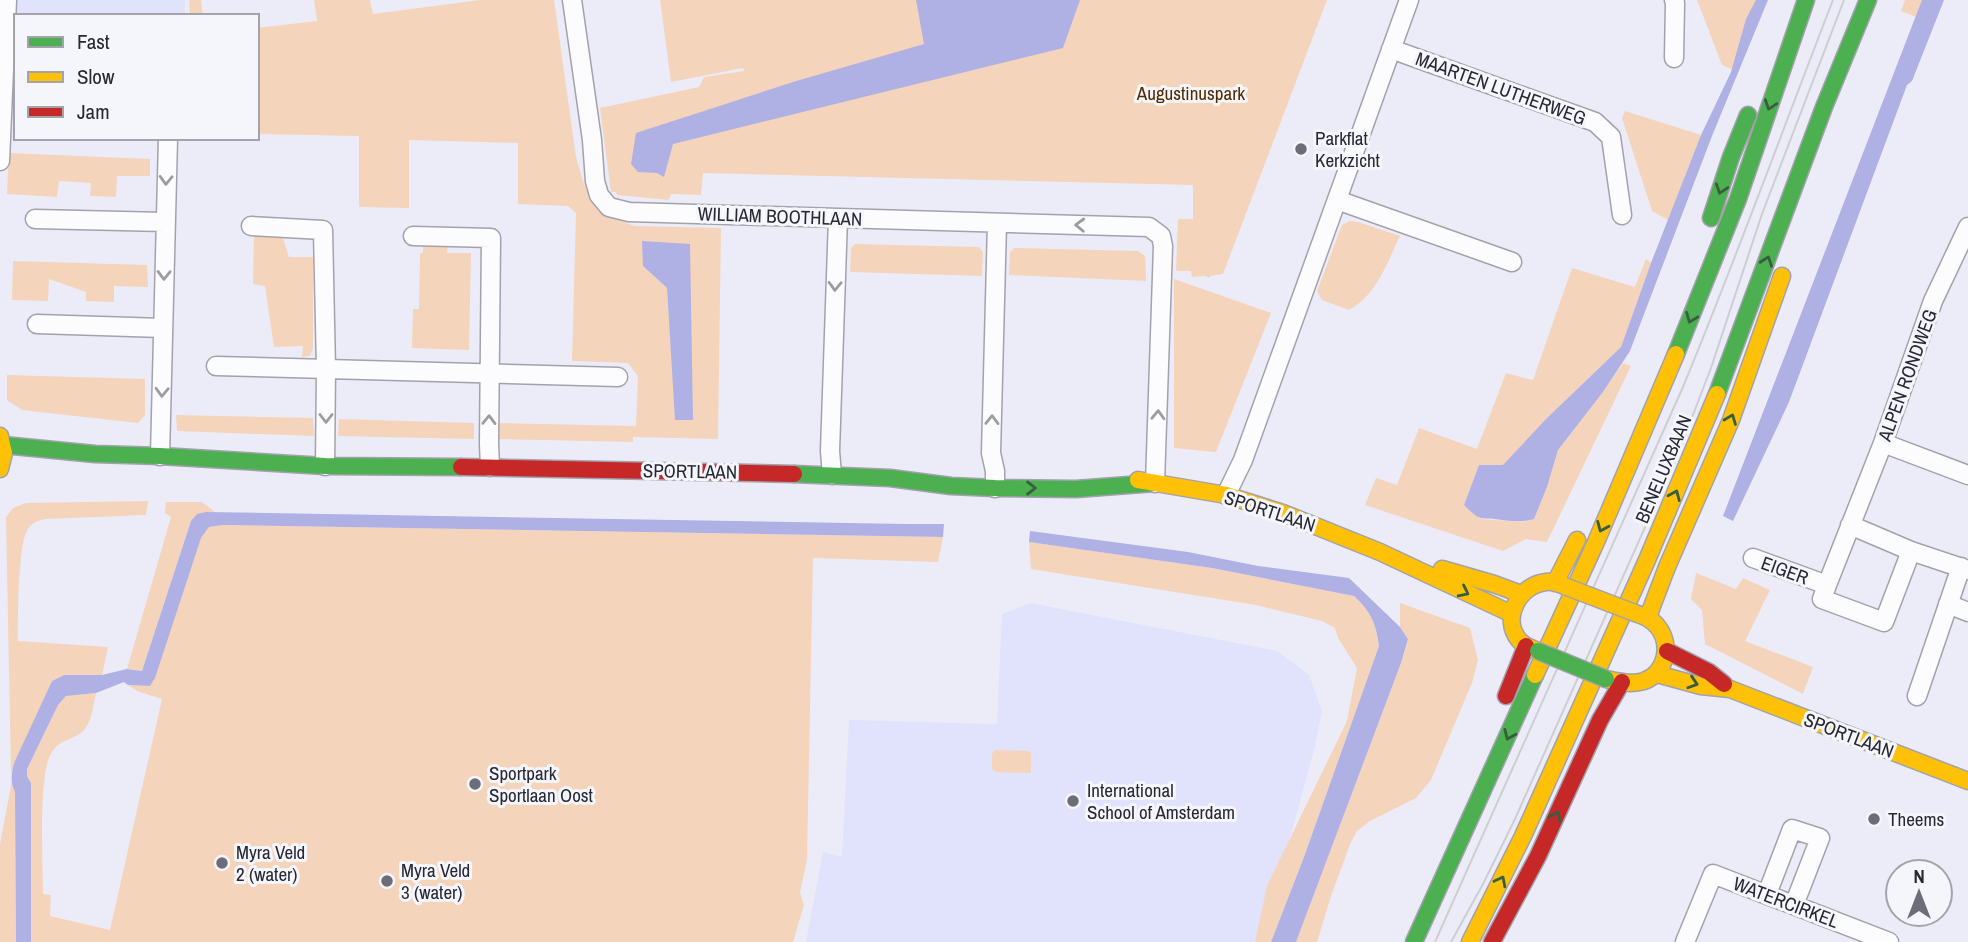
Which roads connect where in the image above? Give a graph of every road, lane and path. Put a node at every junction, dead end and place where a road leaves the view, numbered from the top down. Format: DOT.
graph roads {
  1 [pos="7,0"];
  2 [pos="572,0"];
  3 [pos="1409,0"];
  4 [pos="1674,0"];
  5 [pos="1807,0"];
  6 [pos="1868,0"];
  7 [pos="1800,17"];
  8 [pos="1852,39"];
  9 [pos="1391,49"];
  10 [pos="1674,58"];
  11 [pos="1762,78"];
  12 [pos="1753,101"];
  13 [pos="9,110"];
  14 [pos="1839,112"];
  15 [pos="167,140"];
  16 [pos="0,161"];
  17 [pos="1337,200"];
  18 [pos="1622,215"];
  19 [pos="838,218"];
  20 [pos="35,219"];
  21 [pos="165,222"];
  22 [pos="997,223"];
  23 [pos="251,226"];
  24 [pos="1968,227"];
  25 [pos="1707,230"];
  26 [pos="412,236"];
  27 [pos="1512,262"];
  28 [pos="1785,266"];
  29 [pos="37,324"];
  30 [pos="163,328"];
  31 [pos="216,366"];
  32 [pos="326,369"];
  33 [pos="490,374"];
  34 [pos="618,377"];
  35 [pos="2,440"];
  36 [pos="1883,443"];
  37 [pos="94,454"];
  38 [pos="160,456"];
  39 [pos="1,466"];
  40 [pos="325,466"];
  41 [pos="490,467"];
  42 [pos="962,471"];
  43 [pos="1084,473"];
  44 [pos="832,475"];
  45 [pos="995,475"];
  46 [pos="1968,475"];
  47 [pos="890,478"];
  48 [pos="1155,483"];
  49 [pos="1226,495"];
  50 [pos="1850,525"];
  51 [pos="1583,527"];
  52 [pos="1911,551"];
  53 [pos="1380,552"];
  54 [pos="1753,558"];
  55 [pos="1965,568"];
  56 [pos="1561,585"];
  57 [pos="1827,585"];
  58 [pos="1521,594"];
  59 [pos="1948,604"];
  60 [pos="1968,612"];
  61 [pos="1512,614"];
  62 [pos="1641,615"];
  63 [pos="1532,648"];
  64 [pos="1667,652"];
  65 [pos="1657,674"];
  66 [pos="1614,680"];
  67 [pos="1730,689"];
  68 [pos="1917,696"];
  69 [pos="1498,716"];
  70 [pos="1477,765"];
  71 [pos="1968,781"];
  72 [pos="1433,861"];
  73 [pos="1767,894"];
  74 [pos="1794,905"];
  75 [pos="1414,942"];
  76 [pos="1470,942"];
  77 [pos="1492,942"];
  78 [pos="1685,942"];
  79 [pos="1889,942"];
  1 -- 13 [label="street"];
  2 -- 19 [label="street, WILLIAM BOOTHLAAN"];
  3 -- 9 [label="street, MAARTEN LUTHERWEG"];
  4 -- 10 [label="street"];
  5 -- 7 [label="main road, BENELUXBAAN"];
  6 -- 8 [label="main road, BENELUXBAAN"];
  7 -- 11 [label="main road"];
  7 -- 75 [label="main road, BENELUXBAAN, one-way"];
  8 -- 14 [label="main road"];
  76 -- 8 [label="main road, BENELUXBAAN, one-way"];
  9 -- 17 [label="street, MAARTEN LUTHERWEG"];
  9 -- 18 [label="street, MAARTEN LUTHERWEG"];
  12 -- 25 [label="main road, one-way"];
  13 -- 16 [label="street"];
  15 -- 21 [label="street, one-way"];
  17 -- 27 [label="street"];
  17 -- 49 [label="street, MAARTEN LUTHERWEG"];
  19 -- 22 [label="street, WILLIAM BOOTHLAAN"];
  19 -- 44 [label="street, one-way"];
  20 -- 21 [label="street"];
  21 -- 30 [label="street, one-way"];
  45 -- 22 [label="street, one-way"];
  48 -- 22 [label="street, WILLIAM BOOTHLAAN, one-way"];
  23 -- 32 [label="street"];
  24 -- 36 [label="street, ALPEN RONDWEG"];
  26 -- 33 [label="street"];
  62 -- 28 [label="main road, one-way"];
  29 -- 30 [label="street"];
  30 -- 38 [label="street, one-way"];
  31 -- 32 [label="street"];
  32 -- 33 [label="street"];
  32 -- 40 [label="street, one-way"];
  33 -- 34 [label="street"];
  41 -- 33 [label="street, one-way"];
  35 -- 37 [label="main road, SPORTLAAN"];
  35 -- 39 [label="main road"];
  36 -- 46 [label="street"];
  36 -- 50 [label="street, ALPEN RONDWEG"];
  37 -- 38 [label="main road, SPORTLAAN"];
  37 -- 39 [label="main road, SPORTLAAN"];
  38 -- 40 [label="main road, SPORTLAAN"];
  40 -- 41 [label="main road, SPORTLAAN"];
  41 -- 44 [label="main road, SPORTLAAN"];
  42 -- 47 [label="main road, SPORTLAAN"];
  43 -- 48 [label="main road, SPORTLAAN"];
  44 -- 47 [label="main road, SPORTLAAN"];
  45 -- 47 [label="main road, SPORTLAAN"];
  45 -- 48 [label="main road, SPORTLAAN, one-way"];
  48 -- 49 [label="main road, SPORTLAAN"];
  49 -- 53 [label="main road, SPORTLAAN"];
  50 -- 52 [label="street"];
  50 -- 57 [label="street, ALPEN RONDWEG"];
  51 -- 56 [label="main road"];
  52 -- 55 [label="street"];
  52 -- 57 [label="street, EIGER"];
  53 -- 58 [label="main road, SPORTLAAN"];
  53 -- 61 [label="main road, SPORTLAAN, one-way"];
  54 -- 57 [label="street, EIGER"];
  55 -- 59 [label="street"];
  56 -- 58 [label="main road"];
  56 -- 62 [label="main road, bridge"];
  58 -- 61 [label="main road"];
  59 -- 60 [label="street"];
  59 -- 68 [label="street"];
  61 -- 63 [label="main road"];
  62 -- 64 [label="main road"];
  63 -- 66 [label="main road, bridge"];
  63 -- 69 [label="main road"];
  64 -- 65 [label="main road"];
  64 -- 67 [label="main road, SPORTLAAN"];
  65 -- 66 [label="main road"];
  65 -- 67 [label="main road, SPORTLAAN, one-way"];
  77 -- 66 [label="main road, one-way"];
  67 -- 71 [label="main road, SPORTLAAN"];
  70 -- 72 [label="main road"];
  73 -- 74 [label="street, WATERCIRKEL"];
  73 -- 74 [label="street"];
  73 -- 78 [label="street, WATERCIRKEL"];
  74 -- 79 [label="street, WATERCIRKEL"];
}
